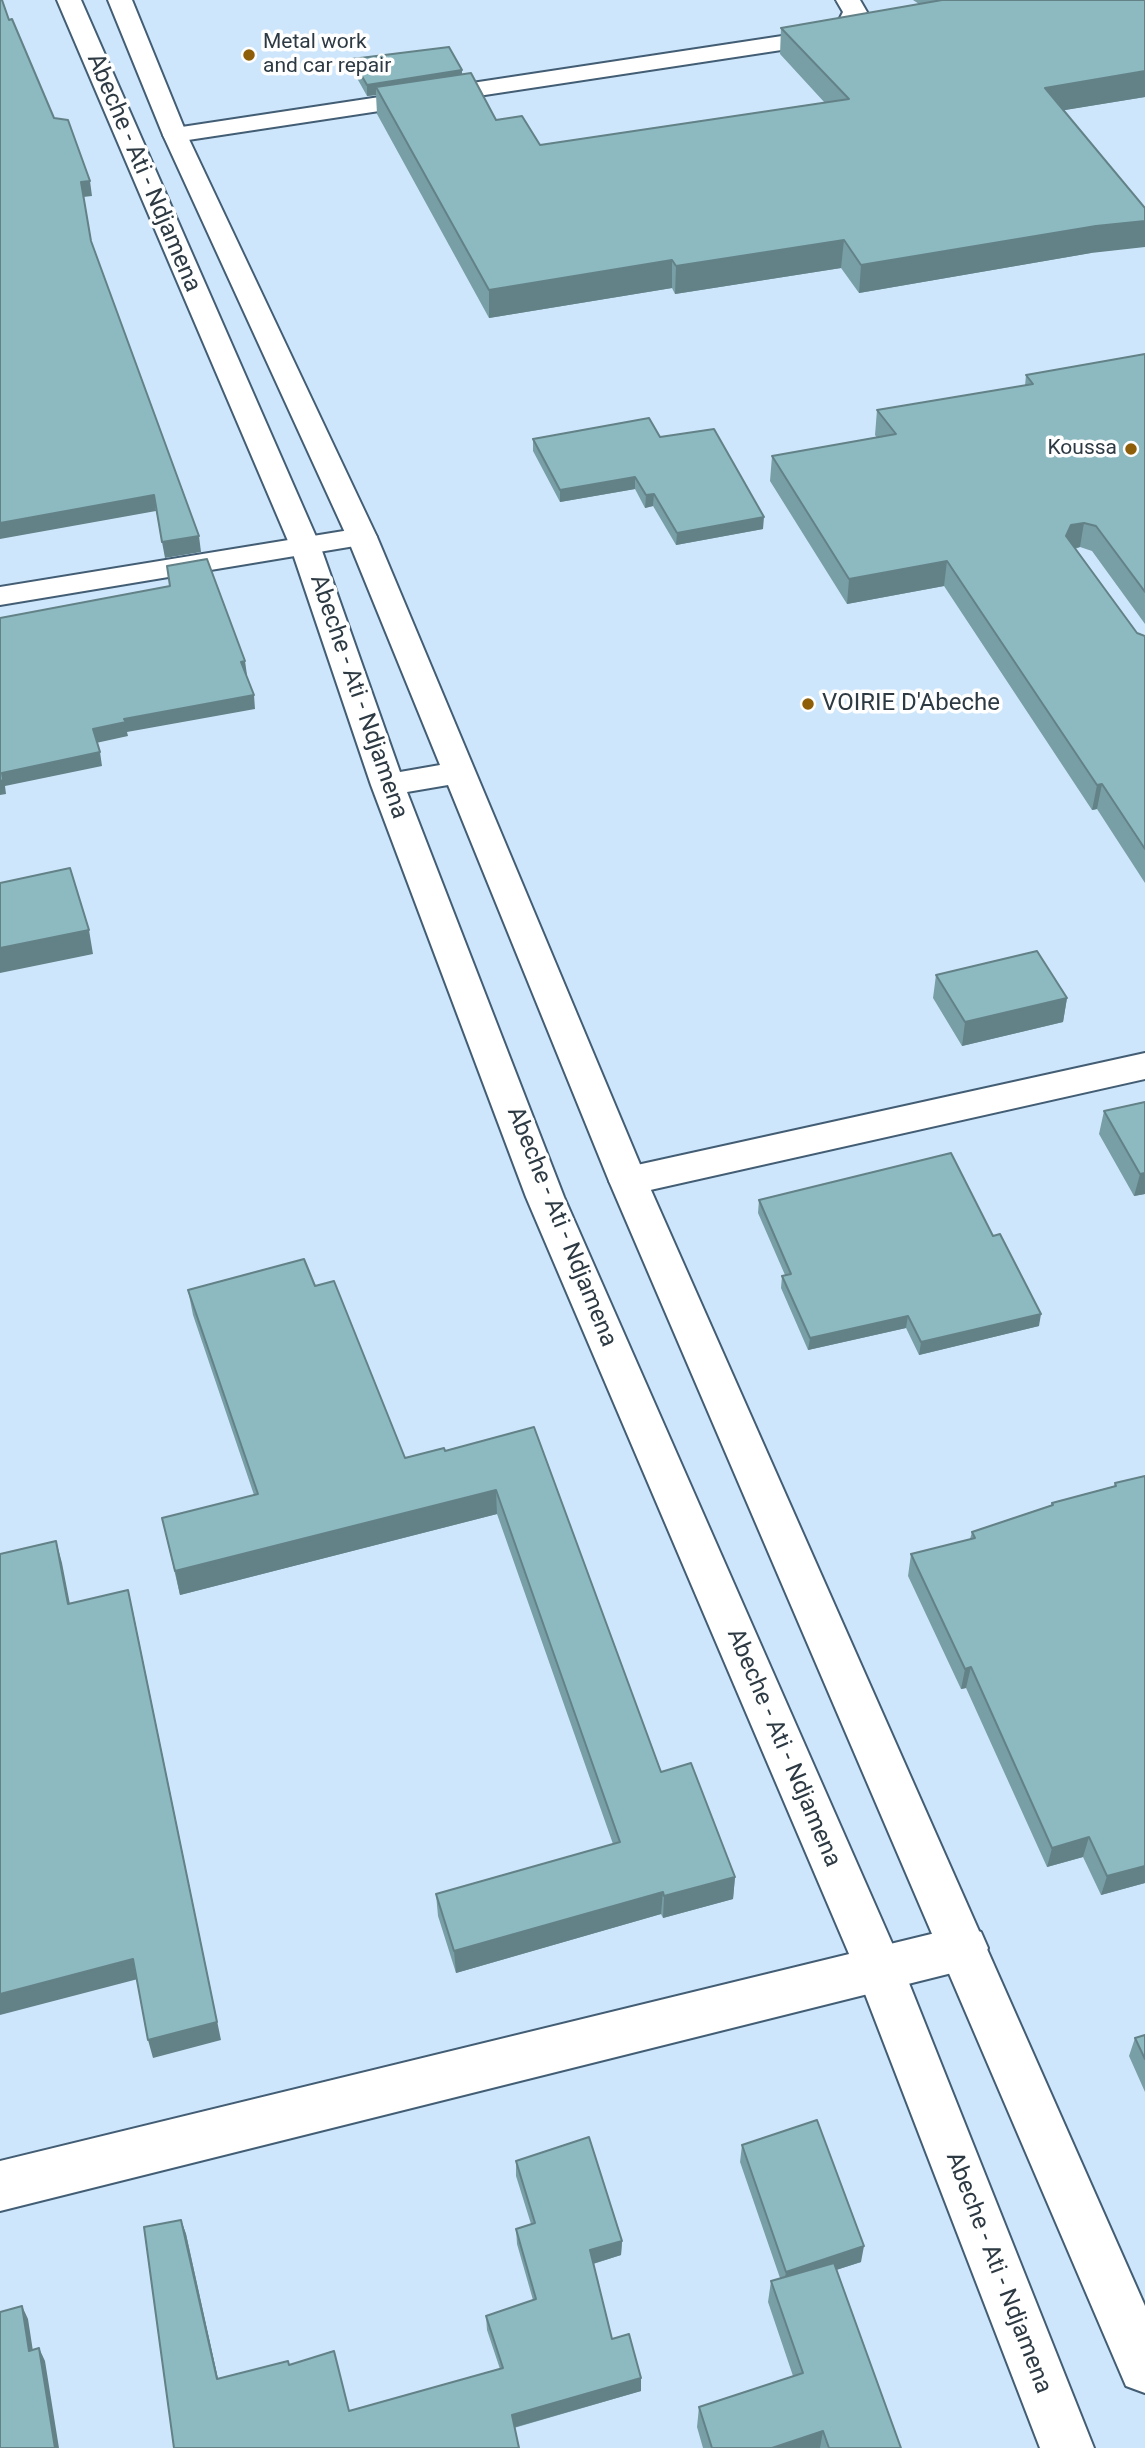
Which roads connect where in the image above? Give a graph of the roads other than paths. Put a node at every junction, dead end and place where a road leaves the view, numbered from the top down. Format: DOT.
graph roads {
  1 [pos="69,0"];
  2 [pos="120,0"];
  3 [pos="848,0"];
  4 [pos="175,135"];
  5 [pos="362,537"];
  6 [pos="306,548"];
  7 [pos="0,596"];
  8 [pos="458,772"];
  9 [pos="388,785"];
  10 [pos="1145,1066"];
  11 [pos="628,1181"];
  12 [pos="964,1948"];
  13 [pos="878,1968"];
  14 [pos="0,2186"];
  15 [pos="1144,2361"];
  16 [pos="1067,2448"];
  1 -- 6 [label="main road, Abeche - Ati - Ndjamena"];
  2 -- 4 [label="main road, Abeche - Ati - Ndjamena"];
  3 -- 4 [label="main road"];
  4 -- 5 [label="main road, Abeche - Ati - Ndjamena"];
  5 -- 6 [label="main road"];
  5 -- 8 [label="main road, Abeche - Ati - Ndjamena"];
  6 -- 7 [label="main road"];
  6 -- 9 [label="main road, Abeche - Ati - Ndjamena"];
  8 -- 9 [label="main road"];
  8 -- 11 [label="main road, Abeche - Ati - Ndjamena"];
  9 -- 13 [label="main road, Abeche - Ati - Ndjamena"];
  10 -- 11 [label="main road"];
  11 -- 12 [label="main road, Abeche - Ati - Ndjamena"];
  12 -- 13 [label="main road"];
  12 -- 15 [label="main road, Abeche - Ati - Ndjamena"];
  13 -- 14 [label="main road"];
  13 -- 16 [label="main road, Abeche - Ati - Ndjamena"];
}
